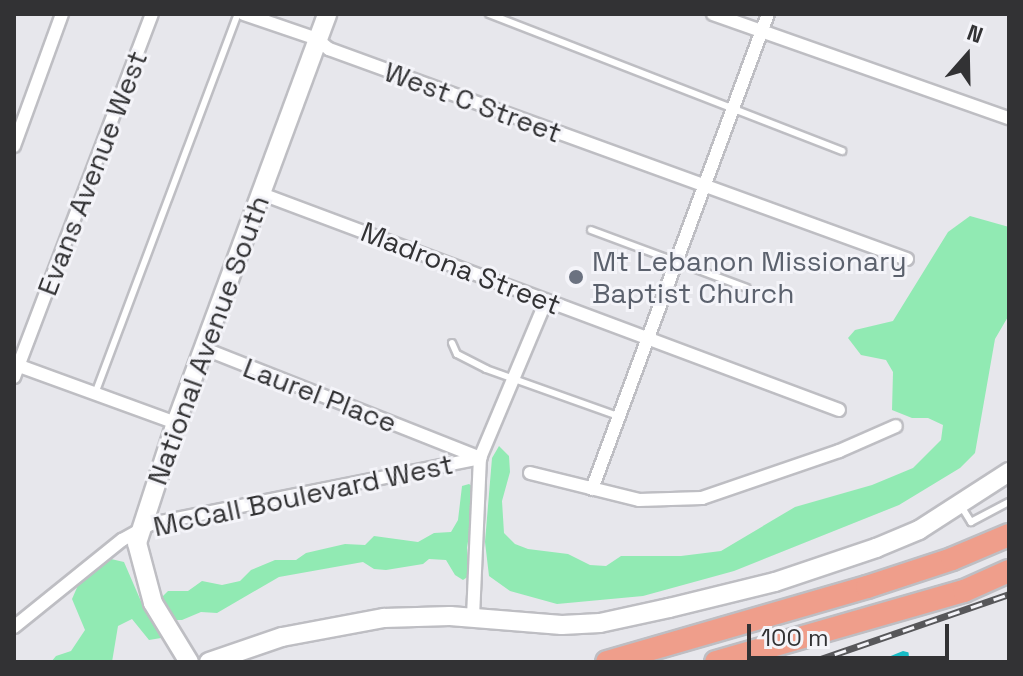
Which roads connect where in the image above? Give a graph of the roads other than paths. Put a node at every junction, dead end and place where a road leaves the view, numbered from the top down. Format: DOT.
graph roads {
  1 [pos="62,14"];
  2 [pos="152,14"];
  3 [pos="241,14"];
  4 [pos="327,14"];
  5 [pos="489,14"];
  6 [pos="713,14"];
  7 [pos="768,14"];
  8 [pos="761,32"];
  9 [pos="317,39"];
  10 [pos="733,109"];
  11 [pos="1009,118"];
  12 [pos="14,146"];
  13 [pos="842,151"];
  14 [pos="705,187"];
  15 [pos="262,194"];
  16 [pos="591,230"];
  17 [pos="907,259"];
  18 [pos="678,263"];
  19 [pos="747,288"];
  20 [pos="546,301"];
  21 [pos="648,338"];
  22 [pos="452,343"];
  23 [pos="205,349"];
  24 [pos="15,369"];
  25 [pos="515,378"];
  26 [pos="96,391"];
  27 [pos="839,410"];
  28 [pos="618,416"];
  29 [pos="176,423"];
  30 [pos="896,426"];
  31 [pos="480,458"];
  32 [pos="1009,472"];
  33 [pos="530,473"];
  34 [pos="592,489"];
  35 [pos="1009,502"];
  36 [pos="960,503"];
  37 [pos="140,529"];
  38 [pos="1009,535"];
  39 [pos="1009,571"];
  40 [pos="473,617"];
  41 [pos="14,627"];
  42 [pos="189,662"];
  43 [pos="209,662"];
  44 [pos="607,662"];
  45 [pos="716,662"];
  1 -- 12 [label="street"];
  2 -- 24 [label="street, Evans Avenue West"];
  3 -- 9 [label="street, West C Street"];
  3 -- 26 [label="lane"];
  4 -- 9 [label="main road, National Avenue South"];
  5 -- 10 [label="lane"];
  6 -- 8 [label="street"];
  7 -- 8 [label="street"];
  8 -- 10 [label="street"];
  8 -- 11 [label="street"];
  9 -- 14 [label="street, West C Street"];
  9 -- 15 [label="main road, National Avenue South"];
  10 -- 13 [label="lane"];
  10 -- 14 [label="street"];
  14 -- 17 [label="street, West C Street"];
  14 -- 18 [label="street"];
  15 -- 20 [label="street, Madrona Street"];
  15 -- 23 [label="main road, National Avenue South"];
  16 -- 18 [label="lane"];
  18 -- 19 [label="lane"];
  18 -- 21 [label="street"];
  20 -- 21 [label="street, Madrona Street"];
  20 -- 25 [label="street"];
  21 -- 27 [label="street, Madrona Street"];
  21 -- 28 [label="street"];
  22 -- 25 [label="lane"];
  23 -- 29 [label="main road, National Avenue South"];
  23 -- 31 [label="street, Laurel Place"];
  24 -- 26 [label="street"];
  25 -- 28 [label="lane"];
  25 -- 31 [label="street"];
  26 -- 29 [label="street"];
  28 -- 34 [label="street"];
  29 -- 37 [label="main road, National Avenue South"];
  30 -- 34 [label="street"];
  31 -- 37 [label="street, McCall Boulevard West"];
  31 -- 40 [label="street"];
  32 -- 36 [label="main road"];
  33 -- 34 [label="street"];
  35 -- 36 [label="lane"];
  36 -- 40 [label="main road"];
  37 -- 41 [label="street, McCall Boulevard West"];
  37 -- 42 [label="main road, National Avenue South"];
  38 -- 44 [label="highway"];
  39 -- 45 [label="highway"];
  40 -- 43 [label="main road"];
}
